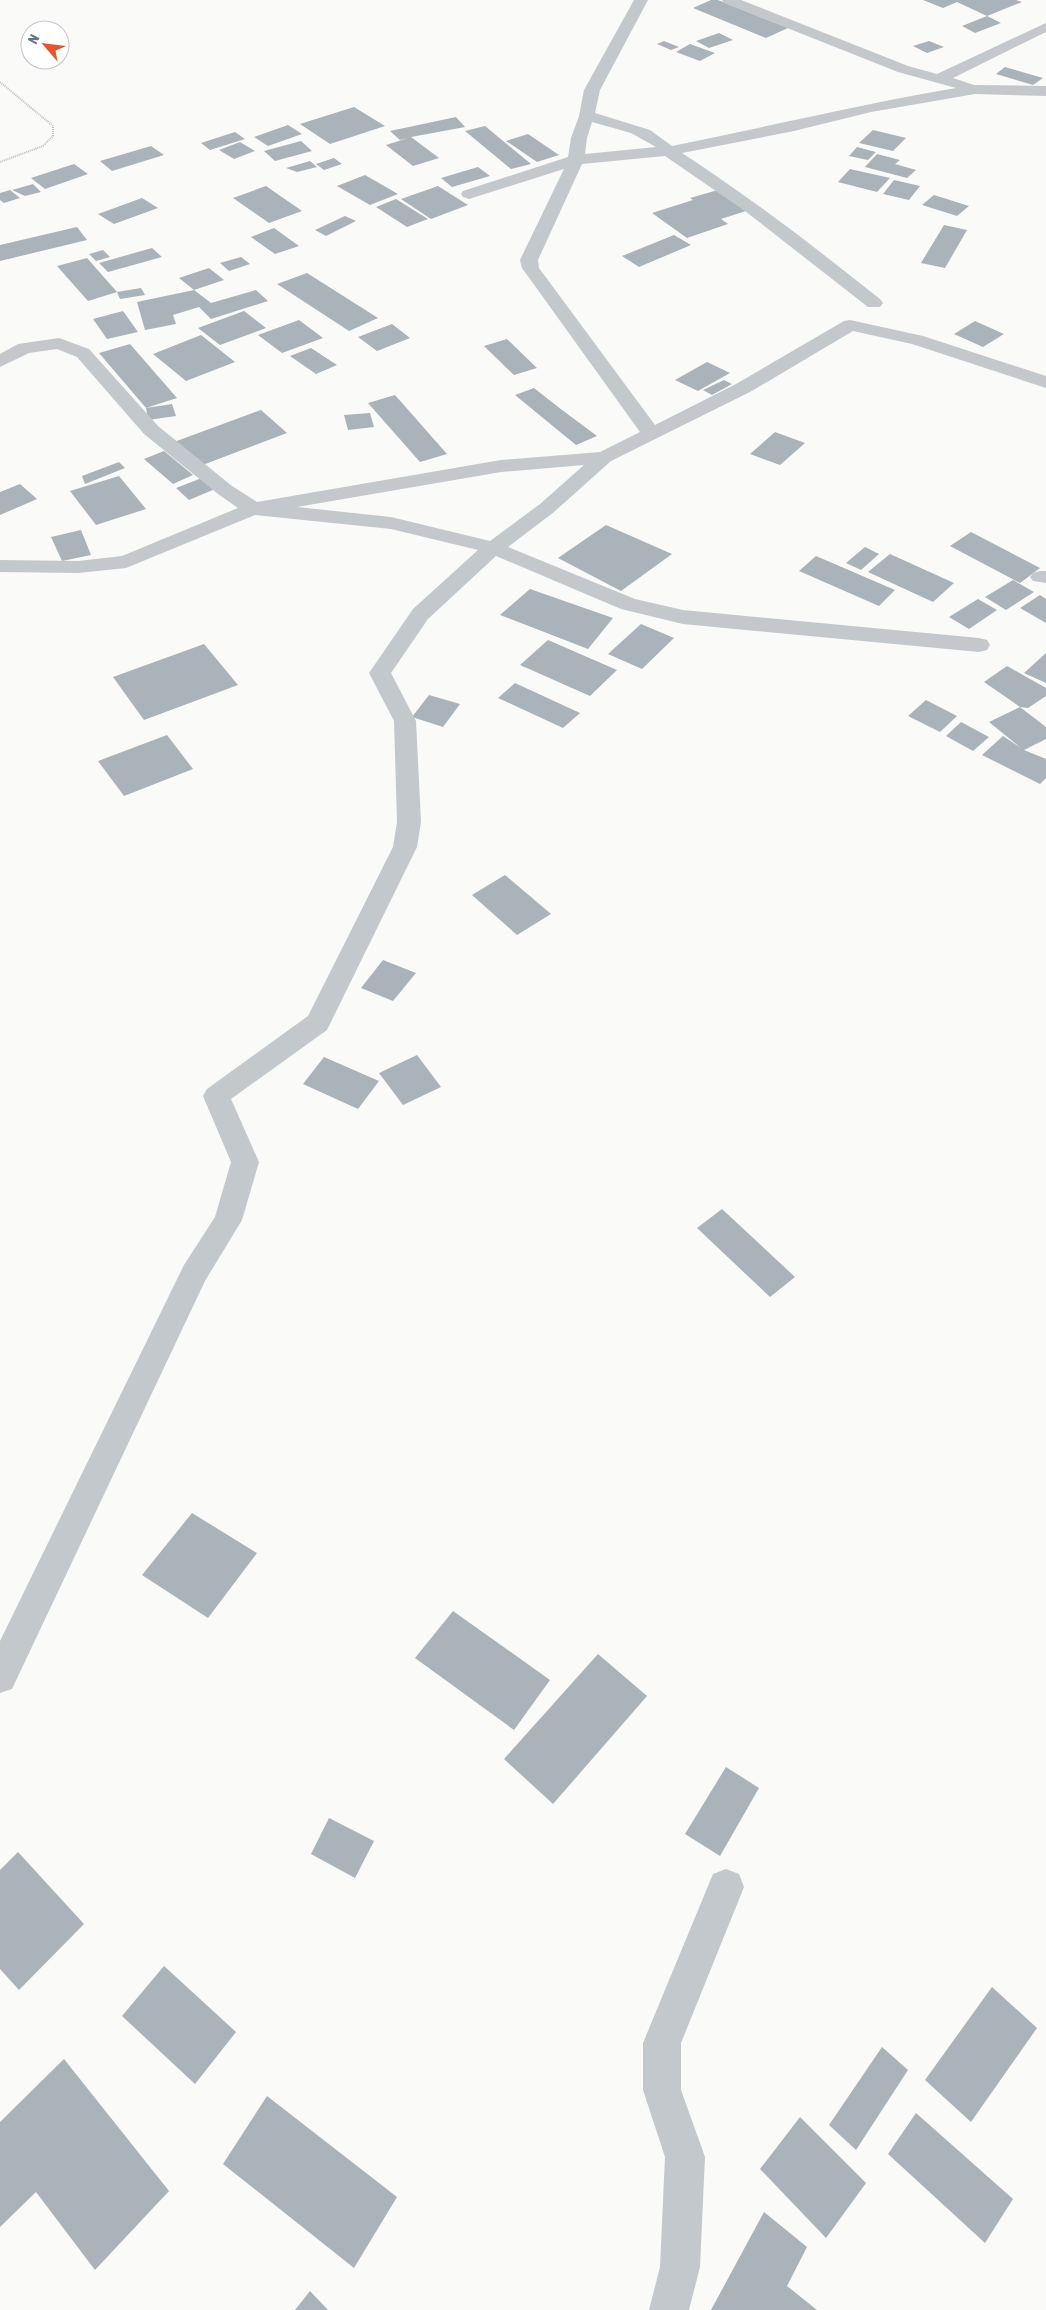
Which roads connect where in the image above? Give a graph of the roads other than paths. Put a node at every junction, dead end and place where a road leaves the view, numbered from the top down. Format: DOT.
graph roads {
  1 [pos="641,0"];
  2 [pos="729,0"];
  3 [pos="1046,27"];
  4 [pos="903,69"];
  5 [pos="938,79"];
  6 [pos="975,88"];
  7 [pos="1046,91"];
  8 [pos="870,107"];
  9 [pos="587,116"];
  10 [pos="668,151"];
  11 [pos="576,160"];
  12 [pos="469,194"];
  13 [pos="874,302"];
  14 [pos="850,324"];
  15 [pos="917,340"];
  16 [pos="0,362"];
  17 [pos="1046,382"];
  18 [pos="651,433"];
  19 [pos="604,457"];
  20 [pos="253,509"];
  21 [pos="493,548"];
  22 [pos="0,566"];
  23 [pos="979,645"];
  24 [pos="0,1676"];
  25 [pos="726,1887"];
  26 [pos="669,2310"];
  1 -- 9 [label="street"];
  2 -- 4 [label="street"];
  3 -- 5 [label="street"];
  4 -- 5 [label="street"];
  4 -- 8 [label="street"];
  5 -- 6 [label="street"];
  6 -- 7 [label="street"];
  6 -- 8 [label="street"];
  8 -- 10 [label="street"];
  9 -- 10 [label="street"];
  9 -- 11 [label="street"];
  10 -- 11 [label="street"];
  10 -- 13 [label="street"];
  11 -- 12 [label="street"];
  11 -- 18 [label="street"];
  13 -- 14 [label="street"];
  13 -- 15 [label="street"];
  14 -- 15 [label="street"];
  14 -- 18 [label="street"];
  15 -- 17 [label="street"];
  16 -- 20 [label="street"];
  18 -- 19 [label="street"];
  19 -- 20 [label="street"];
  19 -- 21 [label="street"];
  20 -- 21 [label="street"];
  20 -- 22 [label="street"];
  21 -- 23 [label="street"];
  21 -- 24 [label="street"];
  25 -- 26 [label="street"];
}
